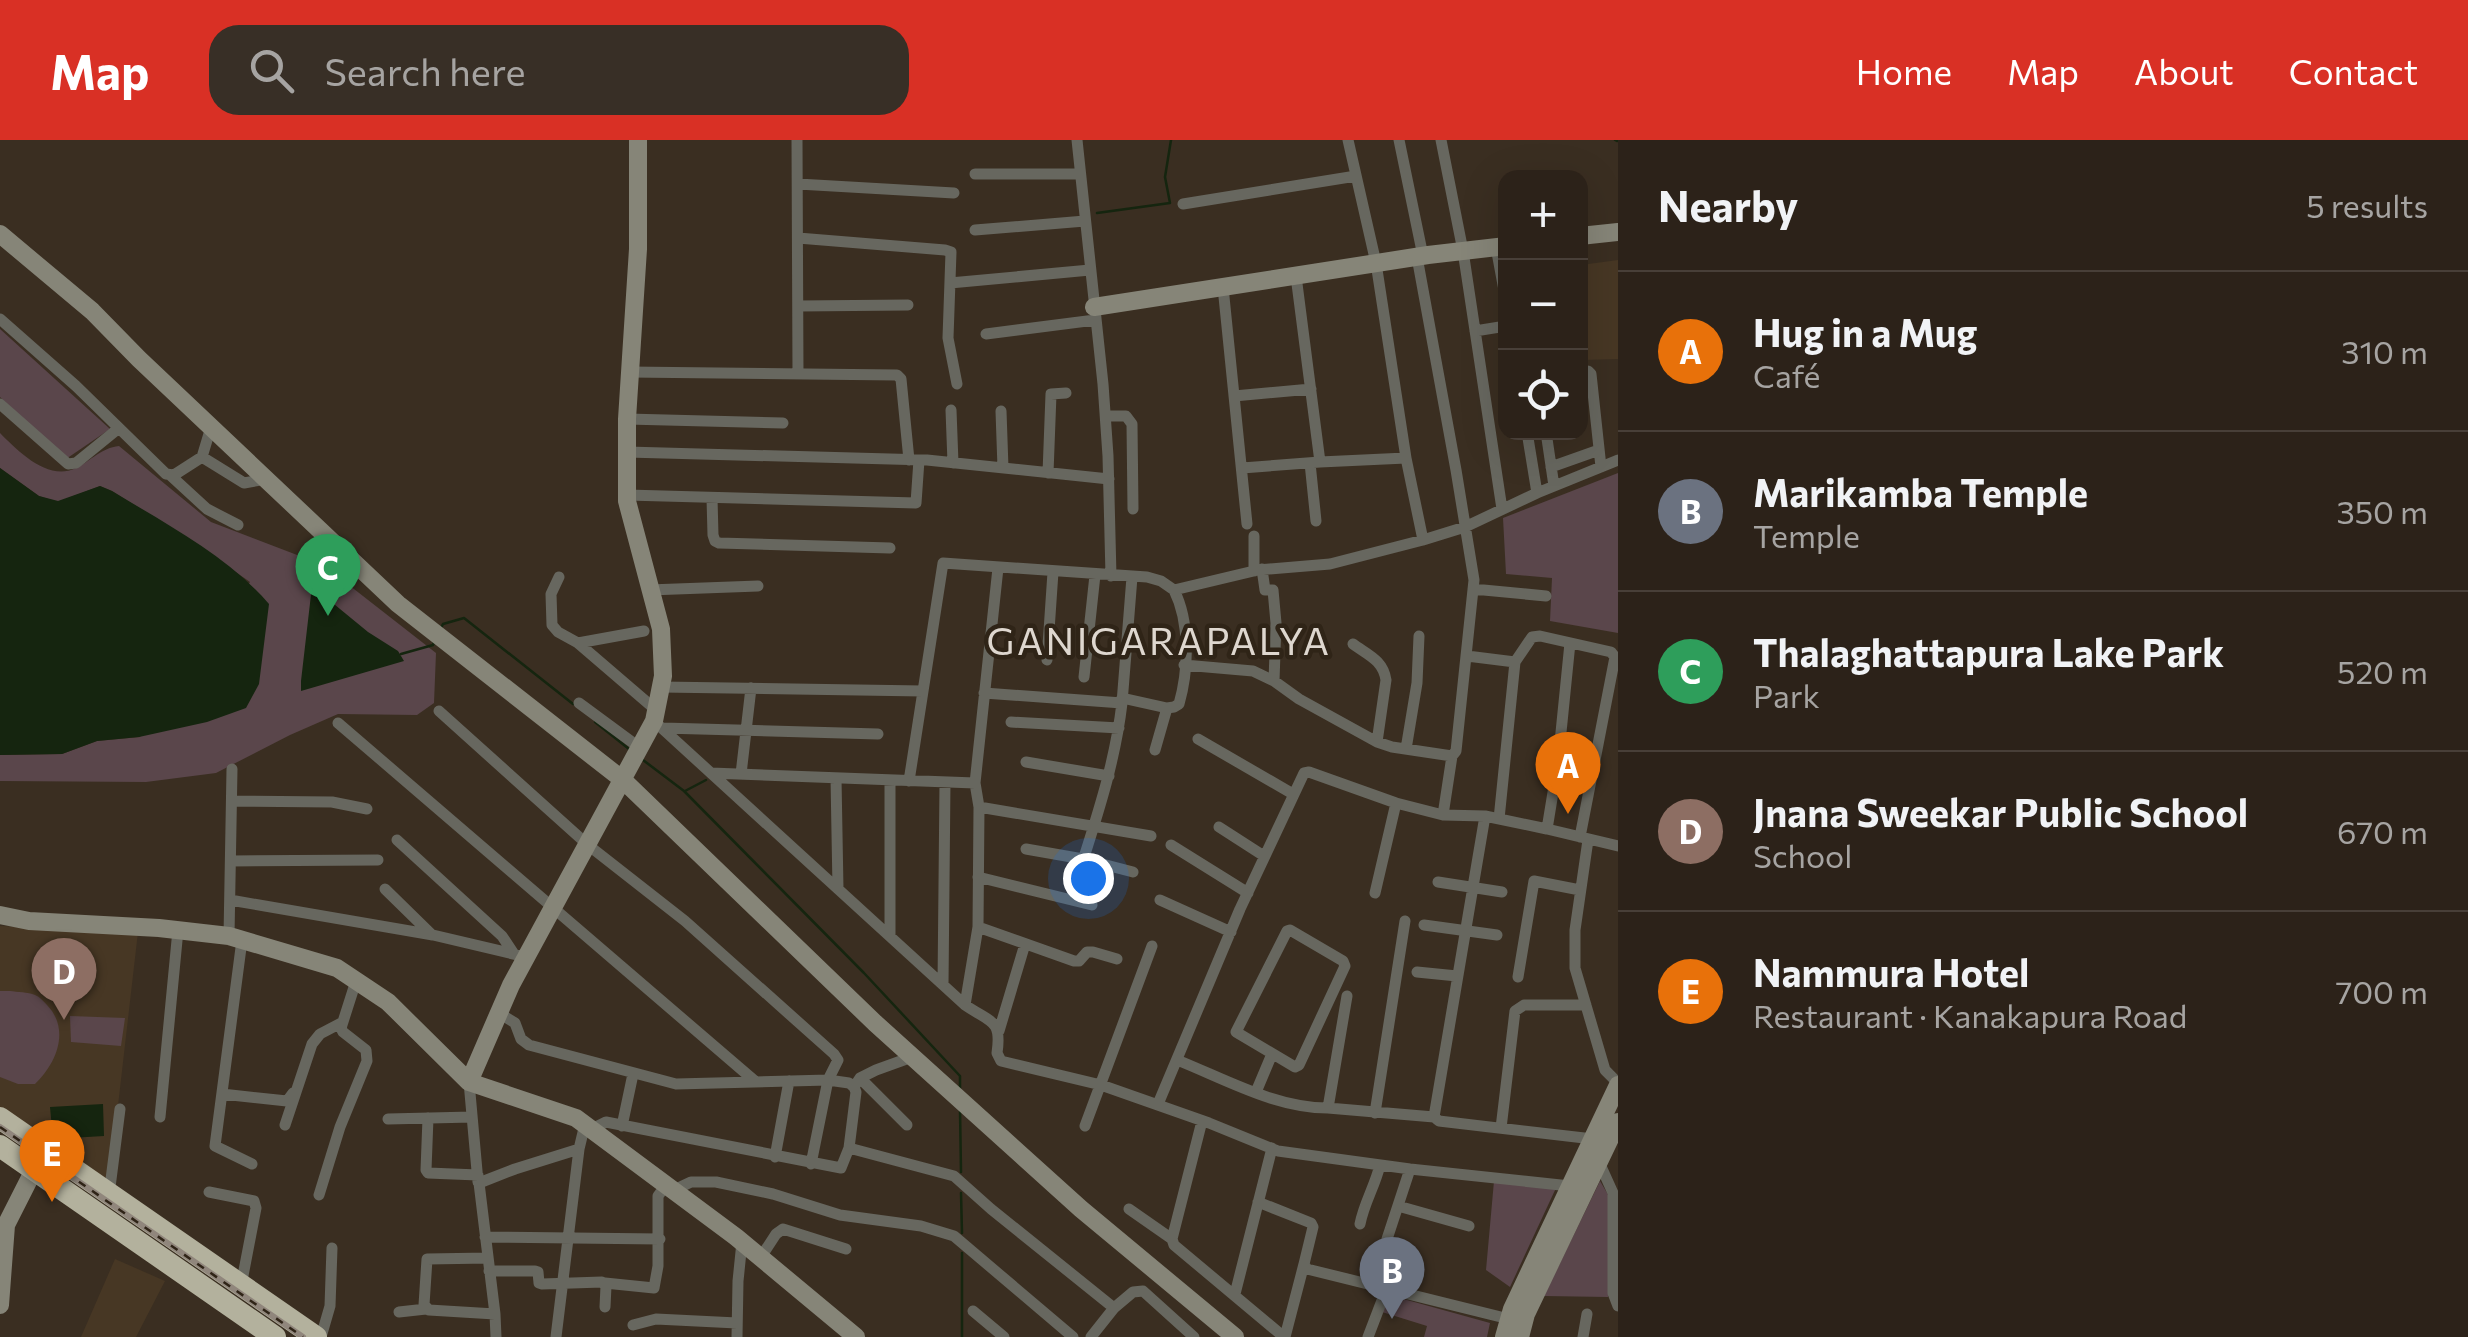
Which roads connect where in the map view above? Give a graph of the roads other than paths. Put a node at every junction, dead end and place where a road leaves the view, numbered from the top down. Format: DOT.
graph roads {
  1 [pos="638,140"];
  2 [pos="797,140"];
  3 [pos="1077,140"];
  4 [pos="1348,140"];
  5 [pos="1399,140"];
  6 [pos="1441,140"];
  7 [pos="975,174"];
  8 [pos="1080,174"];
  9 [pos="1356,176"];
  10 [pos="798,184"];
  11 [pos="954,193"];
  12 [pos="1184,204"];
  13 [pos="1085,220"];
  14 [pos="975,230"];
  15 [pos="1618,232"];
  16 [pos="0,234"];
  17 [pos="1588,235"];
  18 [pos="798,238"];
  19 [pos="1498,246"];
  20 [pos="1462,251"];
  21 [pos="1420,256"];
  22 [pos="1376,264"];
  23 [pos="1090,270"];
  24 [pos="1296,276"];
  25 [pos="950,283"];
  26 [pos="1222,287"];
  27 [pos="908,304"];
  28 [pos="798,306"];
  29 [pos="1095,314"];
  30 [pos="0,319"];
  31 [pos="1498,327"];
  32 [pos="1475,331"];
  33 [pos="986,334"];
  34 [pos="1588,371"];
  35 [pos="629,372"];
  36 [pos="798,374"];
  37 [pos="956,384"];
  38 [pos="1311,389"];
  39 [pos="1066,393"];
  40 [pos="1234,396"];
  41 [pos="0,404"];
  42 [pos="951,410"];
  43 [pos="1001,411"];
  44 [pos="1106,416"];
  45 [pos="627,420"];
  46 [pos="784,423"];
  47 [pos="119,428"];
  48 [pos="211,428"];
  49 [pos="1528,440"];
  50 [pos="1547,440"];
  51 [pos="1599,450"];
  52 [pos="626,452"];
  53 [pos="202,457"];
  54 [pos="1406,458"];
  55 [pos="914,460"];
  56 [pos="1618,460"];
  57 [pos="953,463"];
  58 [pos="1315,463"];
  59 [pos="1551,467"];
  60 [pos="1600,467"];
  61 [pos="1003,468"];
  62 [pos="1242,468"];
  63 [pos="1048,473"];
  64 [pos="170,475"];
  65 [pos="1109,479"];
  66 [pos="266,480"];
  67 [pos="1554,486"];
  68 [pos="1536,493"];
  69 [pos="627,494"];
  70 [pos="712,498"];
  71 [pos="1133,508"];
  72 [pos="1502,509"];
  73 [pos="1316,521"];
  74 [pos="238,524"];
  75 [pos="1465,527"];
  76 [pos="1422,540"];
  77 [pos="890,548"];
  78 [pos="998,568"];
  79 [pos="1258,570"];
  80 [pos="1054,572"];
  81 [pos="1095,575"];
  82 [pos="1111,576"];
  83 [pos="559,577"];
  84 [pos="1132,577"];
  85 [pos="758,586"];
  86 [pos="1473,589"];
  87 [pos="649,590"];
  88 [pos="1174,590"];
  89 [pos="1546,596"];
  90 [pos="644,631"];
  91 [pos="1418,636"];
  92 [pos="578,642"];
  93 [pos="1570,643"];
  94 [pos="1353,644"];
  95 [pos="1467,656"];
  96 [pos="1046,660"];
  97 [pos="1515,662"];
  98 [pos="1184,665"];
  99 [pos="1084,676"];
  100 [pos="1274,680"];
  101 [pos="660,687"];
  102 [pos="751,688"];
  103 [pos="923,691"];
  104 [pos="984,693"];
  105 [pos="1122,701"];
  106 [pos="580,704"];
  107 [pos="1168,708"];
  108 [pos="439,712"];
  109 [pos="658,720"];
  110 [pos="338,722"];
  111 [pos="1011,722"];
  112 [pos="1119,728"];
  113 [pos="746,730"];
  114 [pos="878,734"];
  115 [pos="1198,739"];
  116 [pos="1378,742"];
  117 [pos="640,748"];
  118 [pos="1406,749"];
  119 [pos="1156,750"];
  120 [pos="1452,756"];
  121 [pos="1026,762"];
  122 [pos="232,769"];
  123 [pos="712,773"];
  124 [pos="741,774"];
  125 [pos="1109,776"];
  126 [pos="836,778"];
  127 [pos="623,780"];
  128 [pos="890,780"];
  129 [pos="909,780"];
  130 [pos="945,782"];
  131 [pos="976,783"];
  132 [pos="1293,794"];
  133 [pos="232,801"];
  134 [pos="1396,803"];
  135 [pos="978,808"];
  136 [pos="367,809"];
  137 [pos="1443,815"];
  138 [pos="1484,816"];
  139 [pos="1499,819"];
  140 [pos="1095,826"];
  141 [pos="1219,827"];
  142 [pos="1547,828"];
  143 [pos="1151,836"];
  144 [pos="1584,838"];
  145 [pos="396,840"];
  146 [pos="588,845"];
  147 [pos="1171,845"];
  148 [pos="1618,846"];
  149 [pos="1026,849"];
  150 [pos="1264,856"];
  151 [pos="1083,859"];
  152 [pos="378,860"];
  153 [pos="231,861"];
  154 [pos="1079,872"];
  155 [pos="1133,872"];
  156 [pos="978,877"];
  157 [pos="1438,882"];
  158 [pos="838,888"];
  159 [pos="1473,888"];
  160 [pos="385,890"];
  161 [pos="1580,890"];
  162 [pos="1502,892"];
  163 [pos="1248,893"];
  164 [pos="1375,893"];
  165 [pos="230,900"];
  166 [pos="1160,900"];
  167 [pos="1092,905"];
  168 [pos="552,907"];
  169 [pos="0,915"];
  170 [pos="1405,921"];
  171 [pos="1424,925"];
  172 [pos="978,926"];
  173 [pos="178,930"];
  174 [pos="1466,930"];
  175 [pos="1230,932"];
  176 [pos="432,935"];
  177 [pos="1497,935"];
  178 [pos="890,936"];
  179 [pos="236,938"];
  180 [pos="1025,944"];
  181 [pos="1152,946"];
  182 [pos="520,955"];
  183 [pos="1116,959"];
  184 [pos="1417,972"];
  185 [pos="1458,976"];
  186 [pos="1518,977"];
  187 [pos="356,980"];
  188 [pos="943,985"];
  189 [pos="1346,996"];
  190 [pos="964,1005"];
  191 [pos="1586,1005"];
  192 [pos="498,1013"];
  193 [pos="341,1023"];
  194 [pos="999,1031"];
  195 [pos="1272,1054"];
  196 [pos="912,1056"];
  197 [pos="1176,1060"];
  198 [pos="633,1074"];
  199 [pos="828,1080"];
  200 [pos="789,1081"];
  201 [pos="469,1082"];
  202 [pos="756,1082"];
  203 [pos="857,1082"];
  204 [pos="1618,1084"];
  205 [pos="1101,1085"];
  206 [pos="298,1086"];
  207 [pos="1256,1092"];
  208 [pos="222,1094"];
  209 [pos="1158,1104"];
  210 [pos="1328,1108"];
  211 [pos="120,1109"];
  212 [pos="1375,1112"];
  213 [pos="160,1117"];
  214 [pos="472,1117"];
  215 [pos="0,1118"];
  216 [pos="388,1118"];
  217 [pos="428,1118"];
  218 [pos="1434,1118"];
  219 [pos="1202,1120"];
  220 [pos="1618,1122"];
  221 [pos="906,1124"];
  222 [pos="285,1125"];
  223 [pos="622,1126"];
  224 [pos="1085,1126"];
  225 [pos="588,1127"];
  226 [pos="1501,1128"];
  227 [pos="1593,1139"];
  228 [pos="0,1146"];
  229 [pos="848,1148"];
  230 [pos="1272,1148"];
  231 [pos="579,1149"];
  232 [pos="775,1157"];
  233 [pos="39,1160"];
  234 [pos="1599,1162"];
  235 [pos="252,1164"];
  236 [pos="810,1164"];
  237 [pos="1380,1165"];
  238 [pos="1410,1169"];
  239 [pos="478,1179"];
  240 [pos="1570,1186"];
  241 [pos="670,1188"];
  242 [pos="209,1192"];
  243 [pos="109,1195"];
  244 [pos="319,1195"];
  245 [pos="1258,1202"];
  246 [pos="1398,1206"];
  247 [pos="1129,1209"];
  248 [pos="1360,1224"];
  249 [pos="1469,1226"];
  250 [pos="3,1232"];
  251 [pos="485,1237"];
  252 [pos="570,1239"];
  253 [pos="659,1239"];
  254 [pos="1172,1239"];
  255 [pos="1387,1240"];
  256 [pos="742,1242"];
  257 [pos="332,1248"];
  258 [pos="846,1250"];
  259 [pos="760,1258"];
  260 [pos="488,1264"];
  261 [pos="1304,1264"];
  262 [pos="564,1282"];
  263 [pos="604,1283"];
  264 [pos="242,1286"];
  265 [pos="1386,1290"];
  266 [pos="1235,1294"];
  267 [pos="1188,1297"];
  268 [pos="0,1300"];
  269 [pos="1618,1306"];
  270 [pos="605,1307"];
  271 [pos="1114,1308"];
  272 [pos="426,1309"];
  273 [pos="973,1311"];
  274 [pos="399,1312"];
  275 [pos="496,1314"];
  276 [pos="1587,1314"];
  277 [pos="1171,1316"];
  278 [pos="737,1323"];
  279 [pos="633,1325"];
  280 [pos="1506,1328"];
  281 [pos="264,1334"];
  282 [pos="318,1337"];
  283 [pos="496,1337"];
  284 [pos="556,1337"];
  285 [pos="737,1337"];
  286 [pos="856,1337"];
  287 [pos="1004,1337"];
  288 [pos="1073,1337"];
  289 [pos="1091,1337"];
  290 [pos="1194,1337"];
  291 [pos="1235,1337"];
  292 [pos="1284,1337"];
  293 [pos="1368,1337"];
  294 [pos="1520,1337"];
  295 [pos="1582,1337"];
  1 -- 35 [label="street"];
  2 -- 10 [label="street"];
  3 -- 8 [label="street"];
  4 -- 9 [label="street"];
  5 -- 21 [label="street"];
  6 -- 20 [label="street"];
  7 -- 8 [label="street"];
  8 -- 13 [label="street"];
  9 -- 12 [label="street"];
  9 -- 22 [label="street"];
  10 -- 11 [label="street"];
  10 -- 18 [label="street"];
  13 -- 14 [label="street"];
  13 -- 23 [label="street"];
  15 -- 17 [label="street"];
  16 -- 48 [label="street"];
  18 -- 25 [label="street"];
  18 -- 28 [label="street"];
  19 -- 20 [label="street"];
  20 -- 21 [label="street"];
  20 -- 32 [label="street"];
  21 -- 22 [label="street"];
  21 -- 75 [label="street"];
  22 -- 24 [label="street"];
  22 -- 54 [label="street"];
  23 -- 25 [label="street"];
  23 -- 29 [label="street"];
  24 -- 26 [label="street"];
  24 -- 38 [label="street"];
  25 -- 37 [label="street"];
  26 -- 29 [label="street"];
  26 -- 40 [label="street"];
  27 -- 28 [label="street"];
  28 -- 36 [label="street"];
  29 -- 33 [label="street"];
  29 -- 44 [label="street"];
  30 -- 47 [label="street"];
  31 -- 32 [label="street"];
  32 -- 72 [label="street"];
  34 -- 51 [label="street"];
  35 -- 36 [label="street"];
  35 -- 45 [label="street"];
  36 -- 55 [label="street"];
  38 -- 40 [label="street"];
  38 -- 58 [label="street"];
  39 -- 63 [label="street"];
  40 -- 62 [label="street"];
  41 -- 47 [label="street"];
  42 -- 57 [label="street"];
  43 -- 61 [label="street"];
  44 -- 65 [label="street"];
  44 -- 71 [label="street"];
  45 -- 46 [label="street"];
  45 -- 52 [label="street"];
  47 -- 64 [label="street"];
  48 -- 53 [label="street"];
  48 -- 66 [label="street"];
  49 -- 68 [label="street"];
  50 -- 59 [label="street"];
  51 -- 59 [label="street"];
  51 -- 60 [label="street"];
  52 -- 55 [label="street"];
  52 -- 69 [label="street"];
  53 -- 64 [label="street"];
  53 -- 66 [label="street"];
  54 -- 58 [label="street"];
  54 -- 76 [label="street"];
  55 -- 57 [label="street"];
  55 -- 70 [label="street"];
  56 -- 60 [label="street"];
  57 -- 61 [label="street"];
  58 -- 62 [label="street"];
  58 -- 73 [label="street"];
  59 -- 67 [label="street"];
  60 -- 67 [label="street"];
  61 -- 63 [label="street"];
  62 -- 79 [label="street"];
  63 -- 65 [label="street"];
  64 -- 74 [label="street"];
  65 -- 82 [label="street"];
  66 -- 127 [label="street"];
  67 -- 68 [label="street"];
  68 -- 72 [label="street"];
  69 -- 70 [label="street"];
  69 -- 87 [label="street"];
  70 -- 77 [label="street"];
  72 -- 75 [label="street"];
  75 -- 76 [label="street"];
  75 -- 86 [label="street"];
  76 -- 79 [label="street"];
  78 -- 80 [label="street"];
  78 -- 103 [label="street"];
  78 -- 104 [label="street"];
  79 -- 88 [label="street"];
  79 -- 100 [label="street"];
  80 -- 81 [label="street"];
  80 -- 96 [label="street"];
  81 -- 82 [label="street"];
  81 -- 99 [label="street"];
  82 -- 84 [label="street"];
  83 -- 92 [label="street"];
  84 -- 88 [label="street"];
  84 -- 105 [label="street"];
  85 -- 87 [label="street"];
  86 -- 89 [label="street"];
  86 -- 95 [label="street"];
  87 -- 101 [label="street"];
  88 -- 98 [label="street"];
  90 -- 92 [label="street"];
  91 -- 118 [label="street"];
  92 -- 109 [label="street"];
  93 -- 97 [label="street"];
  93 -- 142 [label="street"];
  93 -- 144 [label="street"];
  94 -- 116 [label="street"];
  95 -- 97 [label="street"];
  95 -- 120 [label="street"];
  97 -- 139 [label="street"];
  98 -- 100 [label="street"];
  98 -- 107 [label="street"];
  100 -- 116 [label="street"];
  101 -- 102 [label="street"];
  101 -- 109 [label="street"];
  102 -- 103 [label="street"];
  102 -- 113 [label="street"];
  103 -- 129 [label="street"];
  104 -- 105 [label="street"];
  104 -- 131 [label="street"];
  105 -- 107 [label="street"];
  105 -- 112 [label="street"];
  106 -- 117 [label="street"];
  107 -- 119 [label="street"];
  108 -- 146 [label="street"];
  109 -- 113 [label="street"];
  109 -- 117 [label="street"];
  109 -- 123 [label="street"];
  110 -- 168 [label="street"];
  111 -- 112 [label="street"];
  112 -- 125 [label="street"];
  113 -- 114 [label="street"];
  113 -- 124 [label="street"];
  115 -- 132 [label="street"];
  116 -- 118 [label="street"];
  117 -- 127 [label="street"];
  118 -- 120 [label="street"];
  120 -- 137 [label="street"];
  121 -- 125 [label="street"];
  122 -- 133 [label="street"];
  123 -- 124 [label="street"];
  123 -- 158 [label="street"];
  124 -- 126 [label="street"];
  125 -- 140 [label="street"];
  126 -- 128 [label="street"];
  126 -- 158 [label="street"];
  127 -- 146 [label="street"];
  127 -- 196 [label="street"];
  128 -- 129 [label="street"];
  128 -- 178 [label="street"];
  129 -- 130 [label="street"];
  130 -- 131 [label="street"];
  130 -- 188 [label="street"];
  131 -- 135 [label="street"];
  132 -- 134 [label="street"];
  132 -- 150 [label="street"];
  133 -- 136 [label="street"];
  133 -- 153 [label="street"];
  134 -- 137 [label="street"];
  134 -- 164 [label="street"];
  135 -- 140 [label="street"];
  135 -- 156 [label="street"];
  137 -- 138 [label="street"];
  138 -- 139 [label="street"];
  138 -- 159 [label="street"];
  139 -- 142 [label="street"];
  140 -- 143 [label="street"];
  140 -- 151 [label="street"];
  141 -- 150 [label="street"];
  142 -- 144 [label="street"];
  144 -- 148 [label="street"];
  144 -- 161 [label="street"];
  145 -- 182 [label="street"];
  146 -- 168 [label="street"];
  146 -- 199 [label="street"];
  147 -- 163 [label="street"];
  149 -- 151 [label="street"];
  150 -- 163 [label="street"];
  151 -- 154 [label="street"];
  151 -- 155 [label="street"];
  152 -- 153 [label="street"];
  153 -- 165 [label="street"];
  156 -- 167 [label="street"];
  156 -- 172 [label="street"];
  157 -- 159 [label="street"];
  158 -- 178 [label="street"];
  159 -- 162 [label="street"];
  159 -- 174 [label="street"];
  160 -- 176 [label="street"];
  161 -- 186 [label="street"];
  161 -- 191 [label="street"];
  163 -- 175 [label="street"];
  165 -- 176 [label="street"];
  165 -- 179 [label="street"];
  166 -- 175 [label="street"];
  168 -- 182 [label="street"];
  168 -- 202 [label="street"];
  169 -- 173 [label="street"];
  170 -- 212 [label="street"];
  171 -- 174 [label="street"];
  172 -- 180 [label="street"];
  172 -- 190 [label="street"];
  173 -- 179 [label="street"];
  173 -- 213 [label="street"];
  174 -- 177 [label="street"];
  174 -- 185 [label="street"];
  175 -- 197 [label="street"];
  176 -- 182 [label="street"];
  178 -- 188 [label="street"];
  179 -- 187 [label="street"];
  179 -- 208 [label="street"];
  180 -- 183 [label="street"];
  180 -- 194 [label="street"];
  181 -- 205 [label="street"];
  182 -- 192 [label="street"];
  184 -- 185 [label="street"];
  185 -- 218 [label="street"];
  187 -- 193 [label="street"];
  187 -- 201 [label="street"];
  188 -- 190 [label="street"];
  189 -- 210 [label="street"];
  190 -- 194 [label="street"];
  191 -- 204 [label="street"];
  191 -- 226 [label="street"];
  192 -- 198 [label="street"];
  192 -- 201 [label="street"];
  193 -- 206 [label="street"];
  193 -- 244 [label="street"];
  194 -- 205 [label="street"];
  195 -- 195 [label="street"];
  195 -- 207 [label="street"];
  196 -- 203 [label="street"];
  196 -- 267 [label="street"];
  197 -- 207 [label="street"];
  197 -- 209 [label="street"];
  198 -- 202 [label="street"];
  198 -- 223 [label="street"];
  199 -- 200 [label="street"];
  199 -- 203 [label="street"];
  199 -- 236 [label="street"];
  200 -- 202 [label="street"];
  200 -- 232 [label="street"];
  201 -- 214 [label="street"];
  201 -- 225 [label="street"];
  203 -- 221 [label="street"];
  203 -- 229 [label="street"];
  204 -- 227 [label="street"];
  205 -- 209 [label="street"];
  205 -- 224 [label="street"];
  206 -- 208 [label="street"];
  206 -- 222 [label="street"];
  207 -- 210 [label="street"];
  208 -- 235 [label="street"];
  209 -- 219 [label="street"];
  210 -- 212 [label="street"];
  211 -- 243 [label="street"];
  212 -- 218 [label="street"];
  214 -- 217 [label="street"];
  214 -- 239 [label="street"];
  215 -- 233 [label="highway"];
  216 -- 217 [label="street"];
  217 -- 239 [label="street"];
  218 -- 226 [label="street"];
  219 -- 230 [label="street"];
  219 -- 254 [label="street"];
  220 -- 234 [label="street"];
  223 -- 225 [label="street"];
  223 -- 232 [label="street"];
  225 -- 231 [label="street"];
  225 -- 241 [label="street"];
  226 -- 227 [label="street"];
  227 -- 240 [label="street"];
  228 -- 233 [label="highway"];
  229 -- 236 [label="street"];
  229 -- 271 [label="street"];
  230 -- 237 [label="street"];
  230 -- 245 [label="street"];
  231 -- 239 [label="street"];
  231 -- 252 [label="street"];
  232 -- 236 [label="street"];
  233 -- 243 [label="highway"];
  233 -- 250 [label="street"];
  233 -- 281 [label="highway"];
  234 -- 269 [label="street"];
  234 -- 294 [label="street"];
  237 -- 238 [label="street"];
  237 -- 248 [label="street"];
  238 -- 240 [label="street"];
  238 -- 246 [label="street"];
  239 -- 251 [label="street"];
  240 -- 280 [label="street"];
  241 -- 253 [label="street"];
  241 -- 256 [label="street"];
  241 -- 288 [label="street"];
  242 -- 264 [label="street"];
  243 -- 264 [label="highway"];
  245 -- 261 [label="street"];
  245 -- 266 [label="street"];
  246 -- 249 [label="street"];
  246 -- 255 [label="street"];
  247 -- 254 [label="street"];
  250 -- 268 [label="street"];
  251 -- 252 [label="street"];
  251 -- 260 [label="street"];
  252 -- 253 [label="street"];
  252 -- 262 [label="street"];
  253 -- 263 [label="street"];
  254 -- 266 [label="street"];
  256 -- 259 [label="street"];
  256 -- 278 [label="street"];
  257 -- 282 [label="street"];
  258 -- 259 [label="street"];
  259 -- 286 [label="street"];
  260 -- 262 [label="street"];
  260 -- 272 [label="street"];
  260 -- 275 [label="street"];
  261 -- 265 [label="street"];
  261 -- 292 [label="street"];
  262 -- 263 [label="street"];
  262 -- 284 [label="street"];
  263 -- 270 [label="street"];
  264 -- 282 [label="highway"];
  265 -- 280 [label="street"];
  265 -- 293 [label="street"];
  266 -- 292 [label="street"];
  267 -- 277 [label="street"];
  267 -- 291 [label="street"];
  271 -- 277 [label="street"];
  271 -- 289 [label="street"];
  272 -- 274 [label="street"];
  272 -- 275 [label="street"];
  273 -- 287 [label="street"];
  275 -- 283 [label="street"];
  276 -- 295 [label="street"];
  277 -- 290 [label="street"];
  278 -- 279 [label="street"];
  278 -- 285 [label="street"];
}
